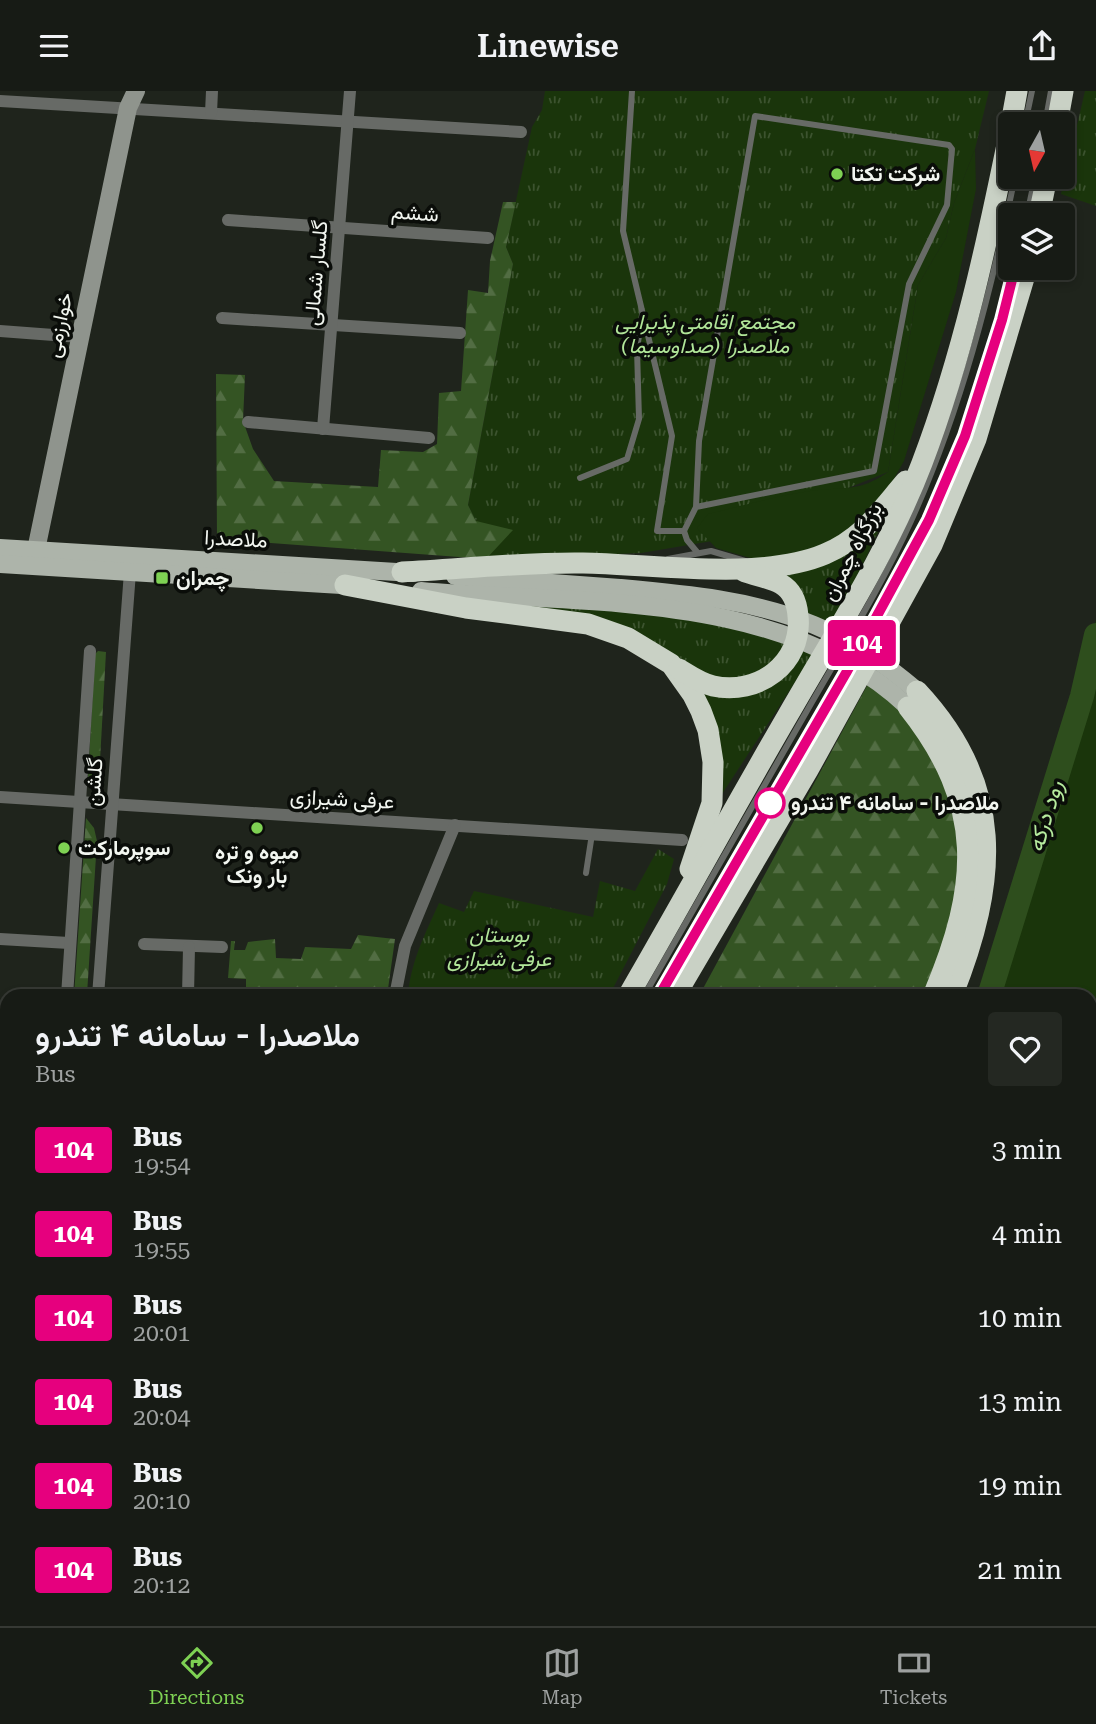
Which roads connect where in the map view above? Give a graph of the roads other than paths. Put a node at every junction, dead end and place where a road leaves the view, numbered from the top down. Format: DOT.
graph roads {
  1 [pos="136,91"];
  2 [pos="212,91"];
  3 [pos="350,91"];
  4 [pos="632,91"];
  5 [pos="1017,91"];
  6 [pos="1032,91"];
  7 [pos="1051,91"];
  8 [pos="1063,91"];
  9 [pos="126,100"];
  10 [pos="0,101"];
  11 [pos="1013,112"];
  12 [pos="1028,112"];
  13 [pos="1047,112"];
  14 [pos="1059,112"];
  15 [pos="211,113"];
  16 [pos="348,121"];
  17 [pos="521,132"];
  18 [pos="998,188"];
  19 [pos="1012,189"];
  20 [pos="228,220"];
  21 [pos="339,228"];
  22 [pos="488,237"];
  23 [pos="1012,280"];
  24 [pos="1023,280"];
  25 [pos="1005,308"];
  26 [pos="643,312"];
  27 [pos="222,318"];
  28 [pos="331,325"];
  29 [pos="0,331"];
  30 [pos="460,333"];
  31 [pos="80,337"];
  32 [pos="977,399"];
  33 [pos="248,422"];
  34 [pos="323,429"];
  35 [pos="429,438"];
  36 [pos="922,463"];
  37 [pos="952,471"];
  38 [pos="580,478"];
  39 [pos="947,483"];
  40 [pos="696,507"];
  41 [pos="684,531"];
  42 [pos="0,548"];
  43 [pos="36,550"];
  44 [pos="697,552"];
  45 [pos="0,564"];
  46 [pos="650,565"];
  47 [pos="760,568"];
  48 [pos="734,569"];
  49 [pos="130,572"];
  50 [pos="402,572"];
  51 [pos="345,585"];
  52 [pos="468,586"];
  53 [pos="90,652"];
  54 [pos="671,664"];
  55 [pos="912,699"];
  56 [pos="0,797"];
  57 [pos="79,802"];
  58 [pos="111,804"];
  59 [pos="455,825"];
  60 [pos="592,834"];
  61 [pos="682,840"];
  62 [pos="586,873"];
  63 [pos="677,912"];
  64 [pos="0,939"];
  65 [pos="69,943"];
  66 [pos="144,944"];
  67 [pos="189,947"];
  68 [pos="222,947"];
  69 [pos="698,957"];
  70 [pos="67,989"];
  71 [pos="98,989"];
  72 [pos="188,989"];
  73 [pos="396,989"];
  74 [pos="632,989"];
  75 [pos="648,989"];
  76 [pos="663,989"];
  77 [pos="679,989"];
  78 [pos="689,989"];
  79 [pos="936,989"];
  80 [pos="955,989"];
  1 -- 9 [label="street, خوارزمی"];
  2 -- 15 [label="street"];
  3 -- 16 [label="street, گلسار شمالی"];
  4 -- 26 [label="lane"];
  5 -- 11 [label="highway"];
  6 -- 12 [label="lane"];
  7 -- 13 [label="lane"];
  8 -- 14 [label="highway"];
  9 -- 10 [label="street"];
  9 -- 15 [label="street"];
  9 -- 31 [label="street, خوارزمی"];
  15 -- 16 [label="street"];
  16 -- 17 [label="street"];
  16 -- 21 [label="street, گلسار شمالی"];
  18 -- 36 [label="highway, بزرگراه چمران"];
  19 -- 75 [label="lane"];
  20 -- 21 [label="street, ششم"];
  21 -- 22 [label="street, ششم"];
  21 -- 28 [label="street, گلسار شمالی"];
  23 -- 25 [label="lane"];
  24 -- 69 [label="highway"];
  26 -- 38 [label="lane"];
  26 -- 41 [label="lane"];
  27 -- 28 [label="street"];
  28 -- 30 [label="street"];
  28 -- 34 [label="street, گلسار شمالی"];
  29 -- 31 [label="street"];
  31 -- 43 [label="street, خوارزمی"];
  32 -- 37 [label="lane"];
  33 -- 34 [label="street"];
  34 -- 35 [label="street"];
  36 -- 47 [label="highway"];
  36 -- 63 [label="highway, بزرگراه چمران"];
  39 -- 76 [label="lane"];
  40 -- 40 [label="lane"];
  40 -- 41 [label="lane"];
  41 -- 44 [label="lane"];
  42 -- 43 [label="main road, ملاصدرا"];
  43 -- 50 [label="main road, ملاصدرا"];
  44 -- 46 [label="lane"];
  44 -- 47 [label="lane"];
  45 -- 49 [label="main road, ملاصدرا"];
  46 -- 48 [label="highway"];
  46 -- 50 [label="highway"];
  47 -- 48 [label="highway"];
  48 -- 54 [label="highway"];
  49 -- 51 [label="main road, ملاصدرا"];
  49 -- 58 [label="street, گلشن"];
  50 -- 52 [label="main road, ملاصدرا"];
  51 -- 52 [label="main road, ملاصدرا"];
  51 -- 54 [label="highway"];
  52 -- 55 [label="main road"];
  52 -- 55 [label="main road"];
  53 -- 57 [label="street, گلشن"];
  54 -- 63 [label="highway"];
  55 -- 79 [label="highway"];
  55 -- 80 [label="highway"];
  56 -- 57 [label="street, عرفی شیرازی"];
  57 -- 58 [label="street, عرفی شیرازی"];
  57 -- 65 [label="street, گلشن"];
  58 -- 59 [label="street, عرفی شیرازی"];
  58 -- 71 [label="street, گلشن"];
  59 -- 60 [label="street, عرفی شیرازی"];
  59 -- 73 [label="street"];
  60 -- 61 [label="street, عرفی شیرازی"];
  60 -- 62 [label="lane"];
  63 -- 74 [label="highway, بزرگراه چمران"];
  64 -- 65 [label="street"];
  65 -- 70 [label="street, گلشن"];
  66 -- 67 [label="street"];
  67 -- 68 [label="street"];
  67 -- 72 [label="street"];
  69 -- 77 [label="highway"];
  69 -- 78 [label="highway"];
}
